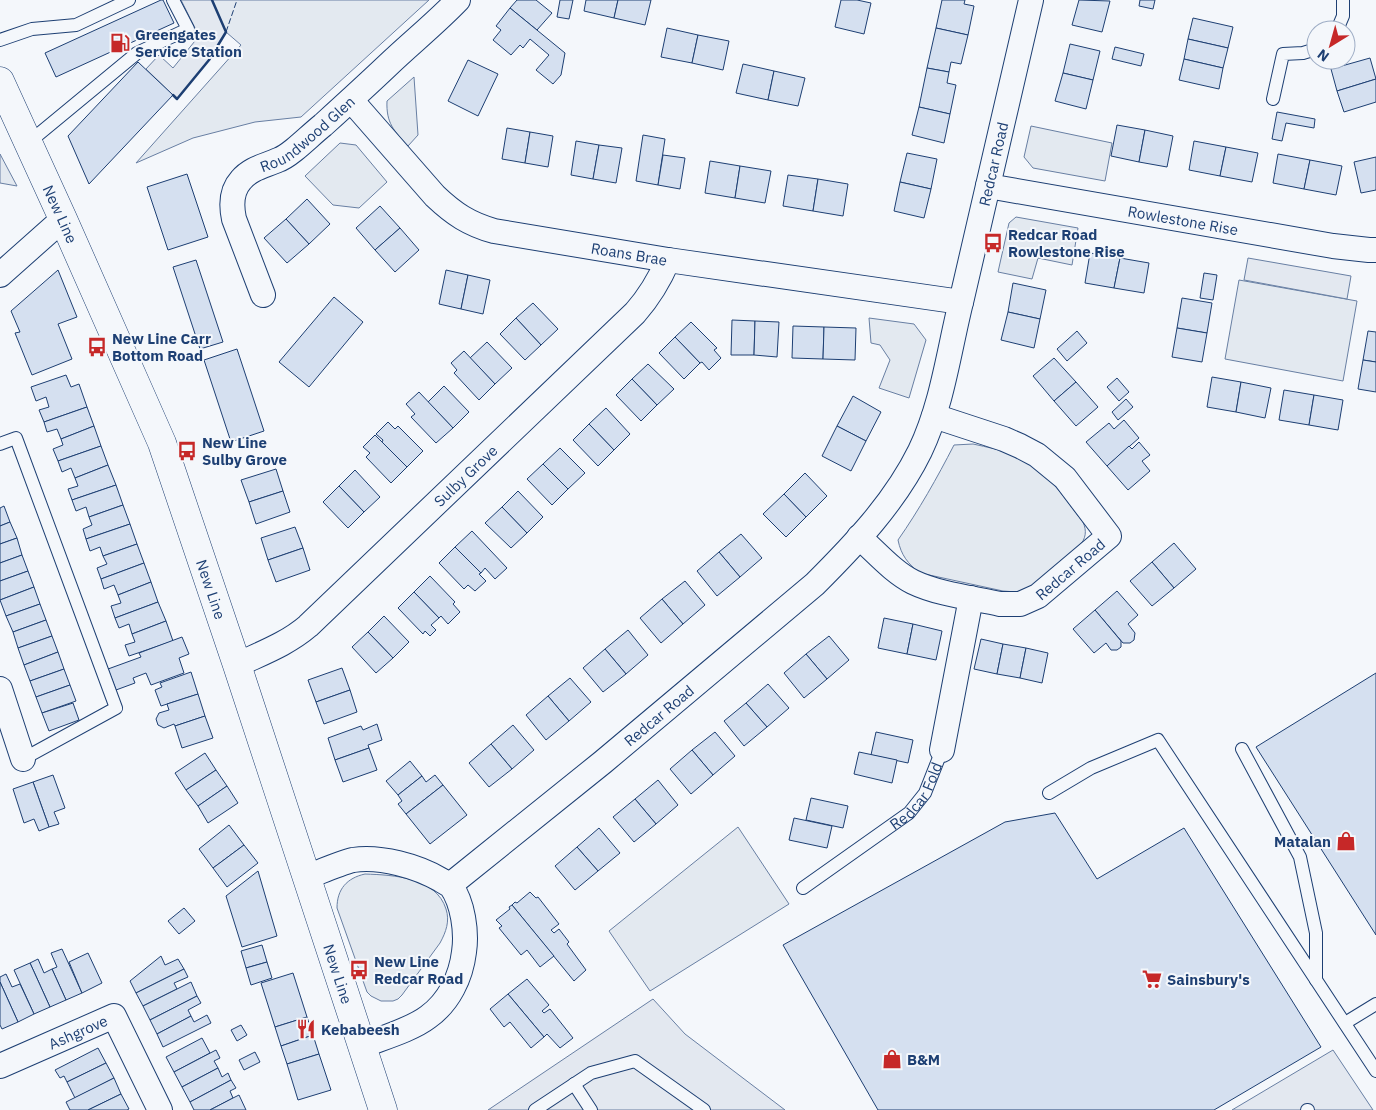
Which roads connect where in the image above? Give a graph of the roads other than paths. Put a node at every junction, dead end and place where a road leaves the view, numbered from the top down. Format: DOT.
graph roads {
  1 [pos="129,0"];
  2 [pos="173,0"];
  3 [pos="458,0"];
  4 [pos="1031,0"];
  5 [pos="1343,0"];
  6 [pos="1341,20"];
  7 [pos="0,40"];
  8 [pos="1306,52"];
  9 [pos="0,82"];
  10 [pos="1273,99"];
  11 [pos="351,100"];
  12 [pos="28,143"];
  13 [pos="988,186"];
  14 [pos="64,219"];
  15 [pos="1376,250"];
  16 [pos="668,260"];
  17 [pos="0,275"];
  18 [pos="263,295"];
  19 [pos="961,302"];
  20 [pos="934,416"];
  21 [pos="0,444"];
  22 [pos="859,537"];
  23 [pos="971,598"];
  24 [pos="237,665"];
  25 [pos="0,689"];
  26 [pos="942,750"];
  27 [pos="1242,750"];
  28 [pos="23,758"];
  29 [pos="1050,793"];
  30 [pos="307,877"];
  31 [pos="450,885"];
  32 [pos="803,888"];
  33 [pos="1316,980"];
  34 [pos="1376,1004"];
  35 [pos="1345,1023"];
  36 [pos="362,1046"];
  37 [pos="0,1066"];
  38 [pos="1376,1071"];
  39 [pos="574,1084"];
  40 [pos="160,1110"];
  41 [pos="383,1110"];
  42 [pos="535,1110"];
  43 [pos="591,1110"];
  44 [pos="704,1110"];
  1 -- 7 [label="lane"];
  2 -- 12 [label="lane"];
  3 -- 11 [label="street, Roundwood Glen"];
  4 -- 13 [label="street, Redcar Road"];
  5 -- 6 [label="lane"];
  8 -- 10 [label="lane"];
  9 -- 12 [label="main road, New Line"];
  11 -- 16 [label="street, Roans Brae"];
  11 -- 18 [label="street, Roundwood Glen"];
  12 -- 14 [label="main road, New Line"];
  13 -- 15 [label="street, Rowlestone Rise"];
  13 -- 19 [label="street, Redcar Road"];
  14 -- 17 [label="street"];
  14 -- 24 [label="main road, New Line"];
  16 -- 19 [label="street, Roans Brae"];
  16 -- 24 [label="street, Sulby Grove"];
  19 -- 20 [label="street, Redcar Road"];
  20 -- 22 [label="street, Redcar Road"];
  20 -- 23 [label="street, Redcar Road"];
  21 -- 28 [label="lane"];
  22 -- 23 [label="street, Redcar Road"];
  22 -- 31 [label="street, Redcar Road"];
  23 -- 26 [label="street, Redcar Fold"];
  24 -- 30 [label="main road, New Line"];
  25 -- 28 [label="street"];
  26 -- 32 [label="lane, Redcar Fold"];
  27 -- 33 [label="lane"];
  29 -- 33 [label="lane"];
  30 -- 31 [label="street"];
  30 -- 36 [label="main road, New Line"];
  31 -- 36 [label="street"];
  33 -- 35 [label="lane"];
  34 -- 35 [label="lane"];
  35 -- 38 [label="lane"];
  36 -- 41 [label="main road, New Line"];
  37 -- 40 [label="street, Ashgrove"];
  39 -- 42 [label="lane"];
  39 -- 43 [label="lane"];
  39 -- 44 [label="lane"];
}
